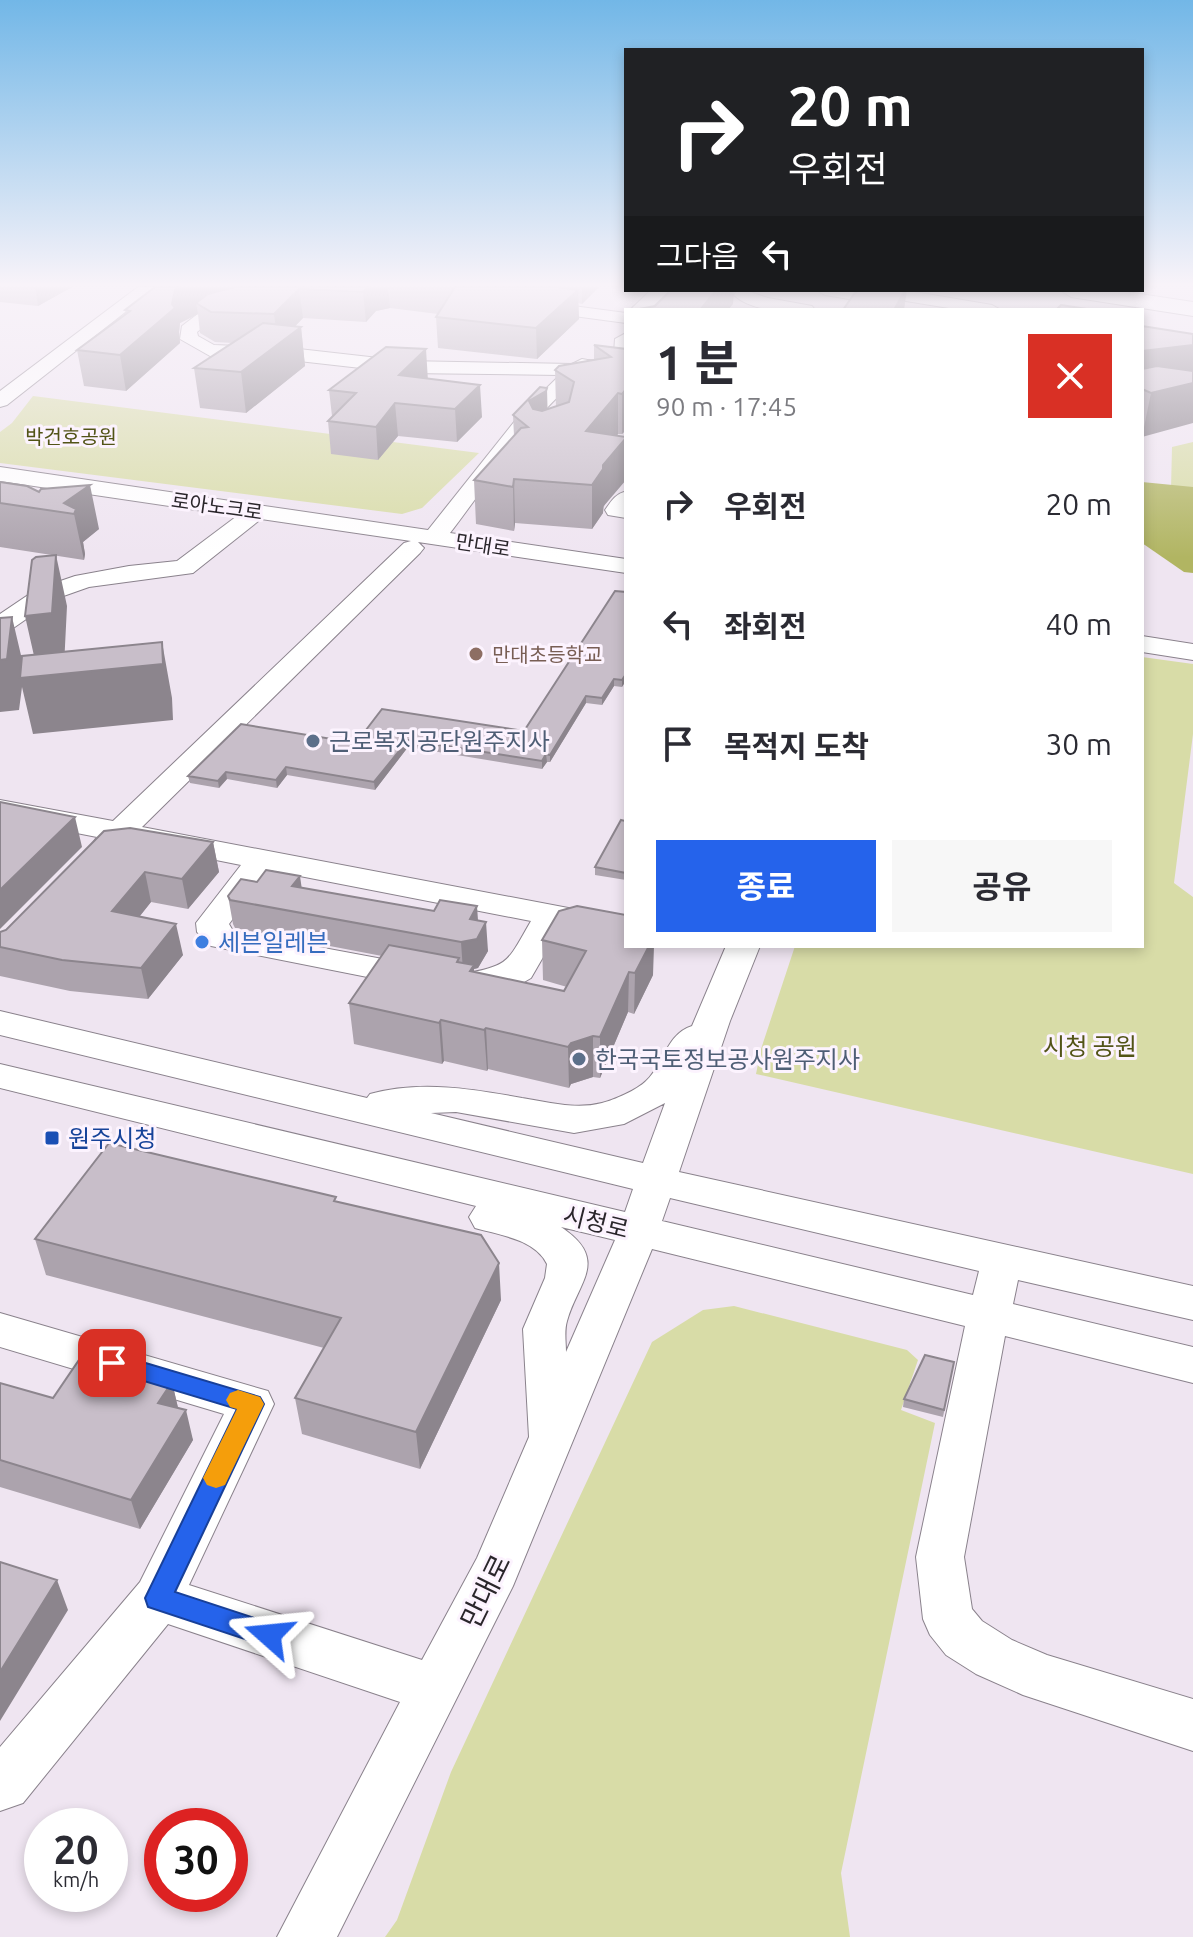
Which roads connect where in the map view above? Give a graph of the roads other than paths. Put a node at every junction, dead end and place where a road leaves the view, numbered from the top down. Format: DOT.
graph roads {
  1 [pos="31,377"];
  2 [pos="569,377"];
  3 [pos="0,401"];
  4 [pos="529,416"];
  5 [pos="555,419"];
  6 [pos="0,474"];
  7 [pos="256,512"];
  8 [pos="424,543"];
  9 [pos="624,566"];
  10 [pos="0,626"];
  11 [pos="1144,644"];
  12 [pos="1193,652"];
  13 [pos="0,809"];
  14 [pos="118,832"];
  15 [pos="262,859"];
  16 [pos="86,865"];
  17 [pos="551,915"];
  18 [pos="624,929"];
  19 [pos="733,948"];
  20 [pos="712,1021"];
  21 [pos="0,1023"];
  22 [pos="0,1076"];
  23 [pos="346,1105"];
  24 [pos="333,1157"];
  25 [pos="659,1179"];
  26 [pos="638,1233"];
  27 [pos="1002,1261"];
  28 [pos="1193,1303"];
  29 [pos="990,1314"];
  30 [pos="0,1330"];
  31 [pos="1193,1365"];
  32 [pos="550,1442"];
  33 [pos="158,1598"];
  34 [pos="436,1689"];
  35 [pos="1193,1725"];
  36 [pos="0,1784"];
  37 [pos="306,1937"];
  1 -- 3 [label="street"];
  2 -- 4 [label="street, 만대로"];
  4 -- 5 [label="street"];
  4 -- 8 [label="street, 만대로"];
  6 -- 7 [label="street, 로아노크로"];
  7 -- 8 [label="street, 로아노크로"];
  7 -- 10 [label="street"];
  8 -- 9 [label="street, 만대로"];
  8 -- 14 [label="street"];
  11 -- 12 [label="street"];
  13 -- 14 [label="street"];
  14 -- 15 [label="street"];
  14 -- 16 [label="street"];
  15 -- 17 [label="street"];
  15 -- 17 [label="street"];
  17 -- 18 [label="street"];
  19 -- 20 [label="street"];
  20 -- 23 [label="street"];
  20 -- 25 [label="street"];
  21 -- 23 [label="street"];
  22 -- 24 [label="street, 시청로"];
  23 -- 25 [label="street"];
  24 -- 26 [label="street, 시청로"];
  24 -- 32 [label="street"];
  25 -- 26 [label="street, 만대로"];
  25 -- 27 [label="street"];
  26 -- 29 [label="street, 시청로"];
  26 -- 32 [label="street, 만대로"];
  27 -- 28 [label="street"];
  27 -- 29 [label="street"];
  29 -- 31 [label="street, 시청로"];
  29 -- 35 [label="street"];
  30 -- 33 [label="street"];
  32 -- 34 [label="street, 만대로"];
  33 -- 34 [label="street"];
  33 -- 36 [label="street"];
  34 -- 37 [label="street, 만대로"];
}
